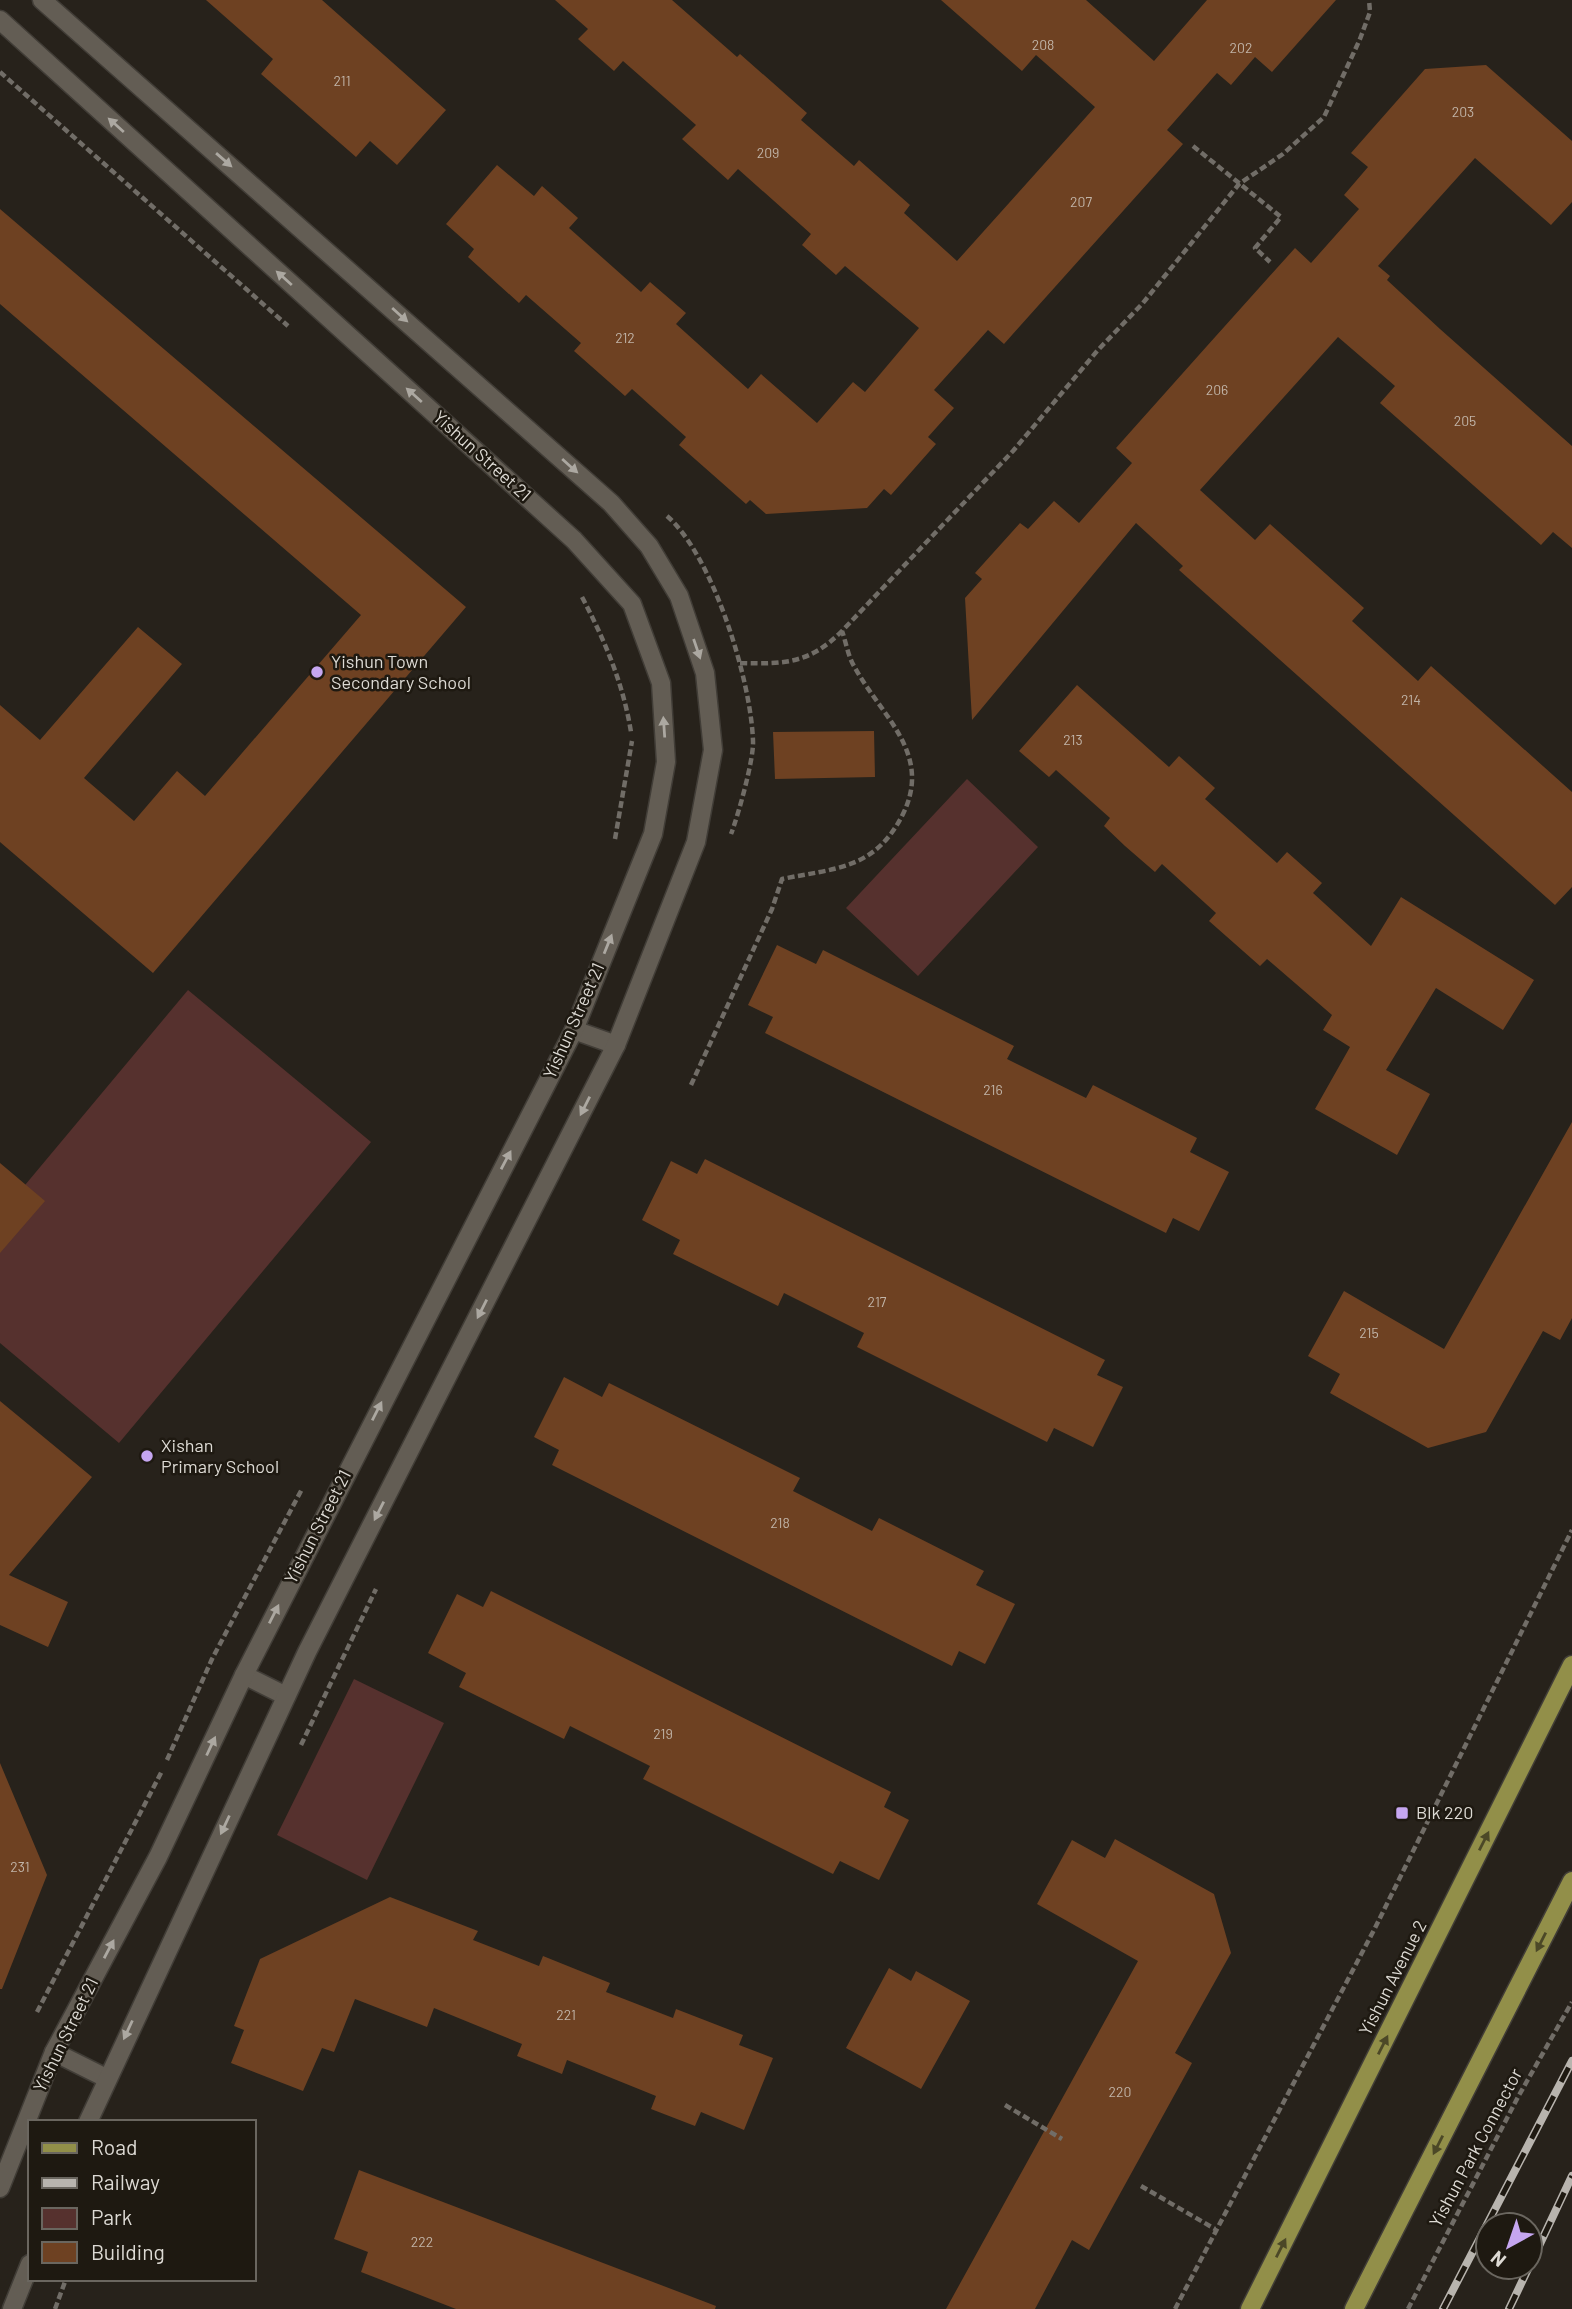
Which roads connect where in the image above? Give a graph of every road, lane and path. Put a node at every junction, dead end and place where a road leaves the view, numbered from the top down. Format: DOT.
graph roads {
  1 [pos="41,0"];
  2 [pos="1369,0"];
  3 [pos="0,20"];
  4 [pos="0,72"];
  5 [pos="1192,146"];
  6 [pos="1239,184"];
  7 [pos="1270,262"];
  8 [pos="296,333"];
  9 [pos="662,512"];
  10 [pos="579,591"];
  11 [pos="842,631"];
  12 [pos="740,663"];
  13 [pos="624,789"];
  14 [pos="729,839"];
  15 [pos="574,1030"];
  16 [pos="616,1045"];
  17 [pos="691,1084"];
  18 [pos="1572,1530"];
  19 [pos="382,1578"];
  20 [pos="1572,1665"];
  21 [pos="244,1675"];
  22 [pos="286,1696"];
  23 [pos="297,1753"];
  24 [pos="1572,1881"];
  25 [pos="1572,2002"];
  26 [pos="54,2052"];
  27 [pos="106,2078"];
  28 [pos="1005,2105"];
  29 [pos="89,2120"];
  30 [pos="1062,2139"];
  31 [pos="1141,2186"];
  32 [pos="0,2188"];
  33 [pos="1215,2229"];
  34 [pos="28,2269"];
  35 [pos="65,2281"];
  36 [pos="12,2309"];
  37 [pos="55,2309"];
  38 [pos="1175,2309"];
  39 [pos="1250,2309"];
  40 [pos="1354,2309"];
  41 [pos="1408,2309"];
  1 -- 16 [label="street, one-way"];
  2 -- 6 [label="path"];
  15 -- 3 [label="street, Yishun Street 21, one-way"];
  4 -- 8 [label="path"];
  5 -- 6 [label="path"];
  6 -- 7 [label="path"];
  6 -- 11 [label="path"];
  9 -- 12 [label="path"];
  10 -- 13 [label="path"];
  11 -- 12 [label="path"];
  11 -- 17 [label="path"];
  12 -- 14 [label="path"];
  15 -- 16 [label="street"];
  21 -- 15 [label="street, Yishun Street 21, one-way"];
  16 -- 22 [label="street, one-way"];
  18 -- 33 [label="path"];
  19 -- 23 [label="path"];
  39 -- 20 [label="main road, Yishun Avenue 2, one-way"];
  21 -- 22 [label="street"];
  26 -- 21 [label="street, Yishun Street 21, one-way"];
  22 -- 27 [label="street, one-way"];
  24 -- 40 [label="main road, one-way"];
  25 -- 41 [label="path, Yishun Park Connector"];
  26 -- 27 [label="street"];
  26 -- 32 [label="street, Yishun Street 21"];
  27 -- 29 [label="street"];
  28 -- 30 [label="path"];
  31 -- 33 [label="path"];
  33 -- 38 [label="path"];
  34 -- 36 [label="street"];
  35 -- 37 [label="path"];
}
